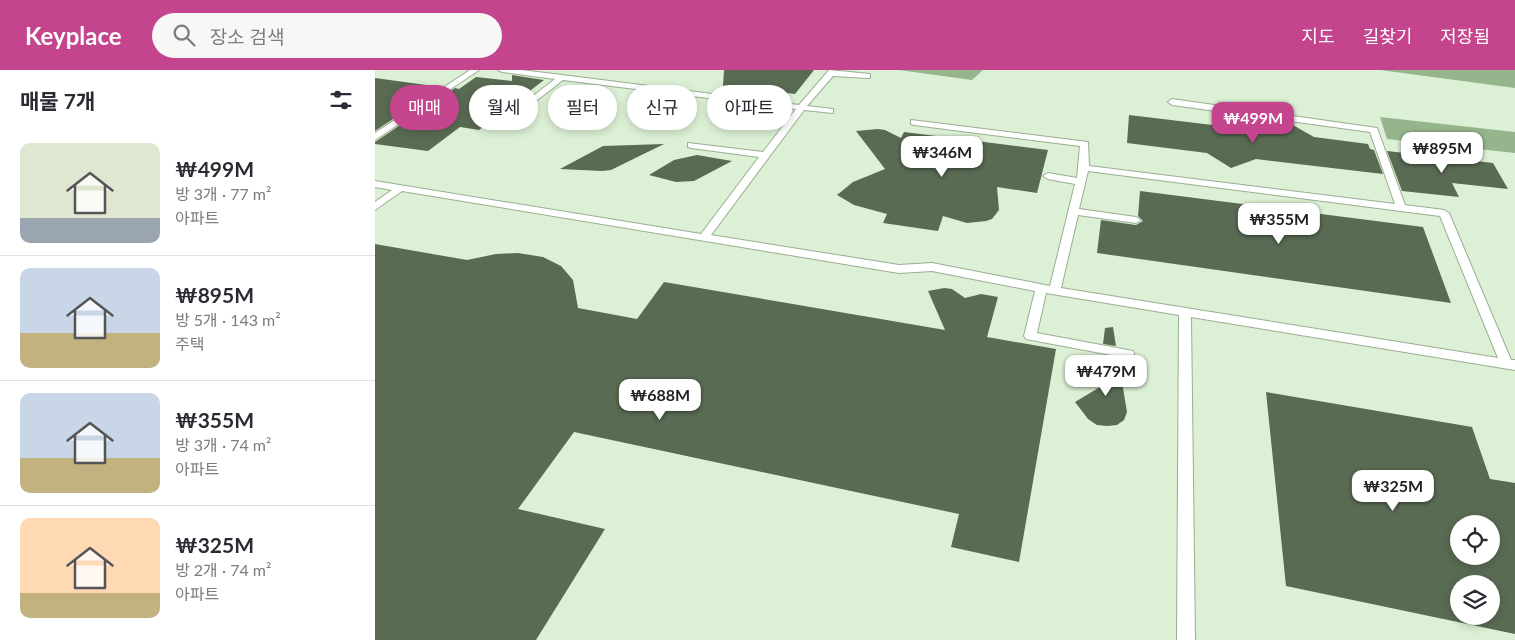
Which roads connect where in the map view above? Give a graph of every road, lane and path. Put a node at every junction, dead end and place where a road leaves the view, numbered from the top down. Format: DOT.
graph roads {
  1 [pos="475,70"];
  2 [pos="502,70"];
  3 [pos="831,72"];
  4 [pos="867,76"];
  5 [pos="562,78"];
  6 [pos="538,97"];
  7 [pos="1172,102"];
  8 [pos="801,108"];
  9 [pos="830,111"];
  10 [pos="914,122"];
  11 [pos="375,137"];
  12 [pos="691,145"];
  13 [pos="765,155"];
  14 [pos="1084,168"];
  15 [pos="1048,176"];
  16 [pos="1081,182"];
  17 [pos="375,184"];
  18 [pos="400,188"];
  19 [pos="375,207"];
  20 [pos="1401,208"];
  21 [pos="1074,211"];
  22 [pos="1137,220"];
  23 [pos="705,236"];
  24 [pos="1041,288"];
  25 [pos="1055,291"];
  26 [pos="1185,312"];
  27 [pos="1128,363"];
  28 [pos="1511,365"];
  29 [pos="1187,640"];
  1 -- 11 [label="lane"];
  2 -- 5 [label="lane"];
  3 -- 4 [label="lane"];
  3 -- 8 [label="lane"];
  5 -- 6 [label="lane"];
  5 -- 8 [label="lane"];
  7 -- 20 [label="lane"];
  8 -- 9 [label="lane"];
  8 -- 13 [label="lane"];
  10 -- 14 [label="lane"];
  12 -- 13 [label="lane"];
  13 -- 23 [label="lane"];
  14 -- 16 [label="lane"];
  14 -- 20 [label="lane"];
  15 -- 16 [label="lane"];
  16 -- 21 [label="lane"];
  17 -- 18 [label="lane"];
  18 -- 19 [label="lane"];
  18 -- 23 [label="lane"];
  20 -- 28 [label="lane"];
  21 -- 22 [label="lane"];
  21 -- 25 [label="lane"];
  23 -- 24 [label="lane"];
  24 -- 25 [label="lane"];
  24 -- 27 [label="lane"];
  25 -- 26 [label="lane"];
  26 -- 28 [label="lane"];
  26 -- 29 [label="lane"];
}
